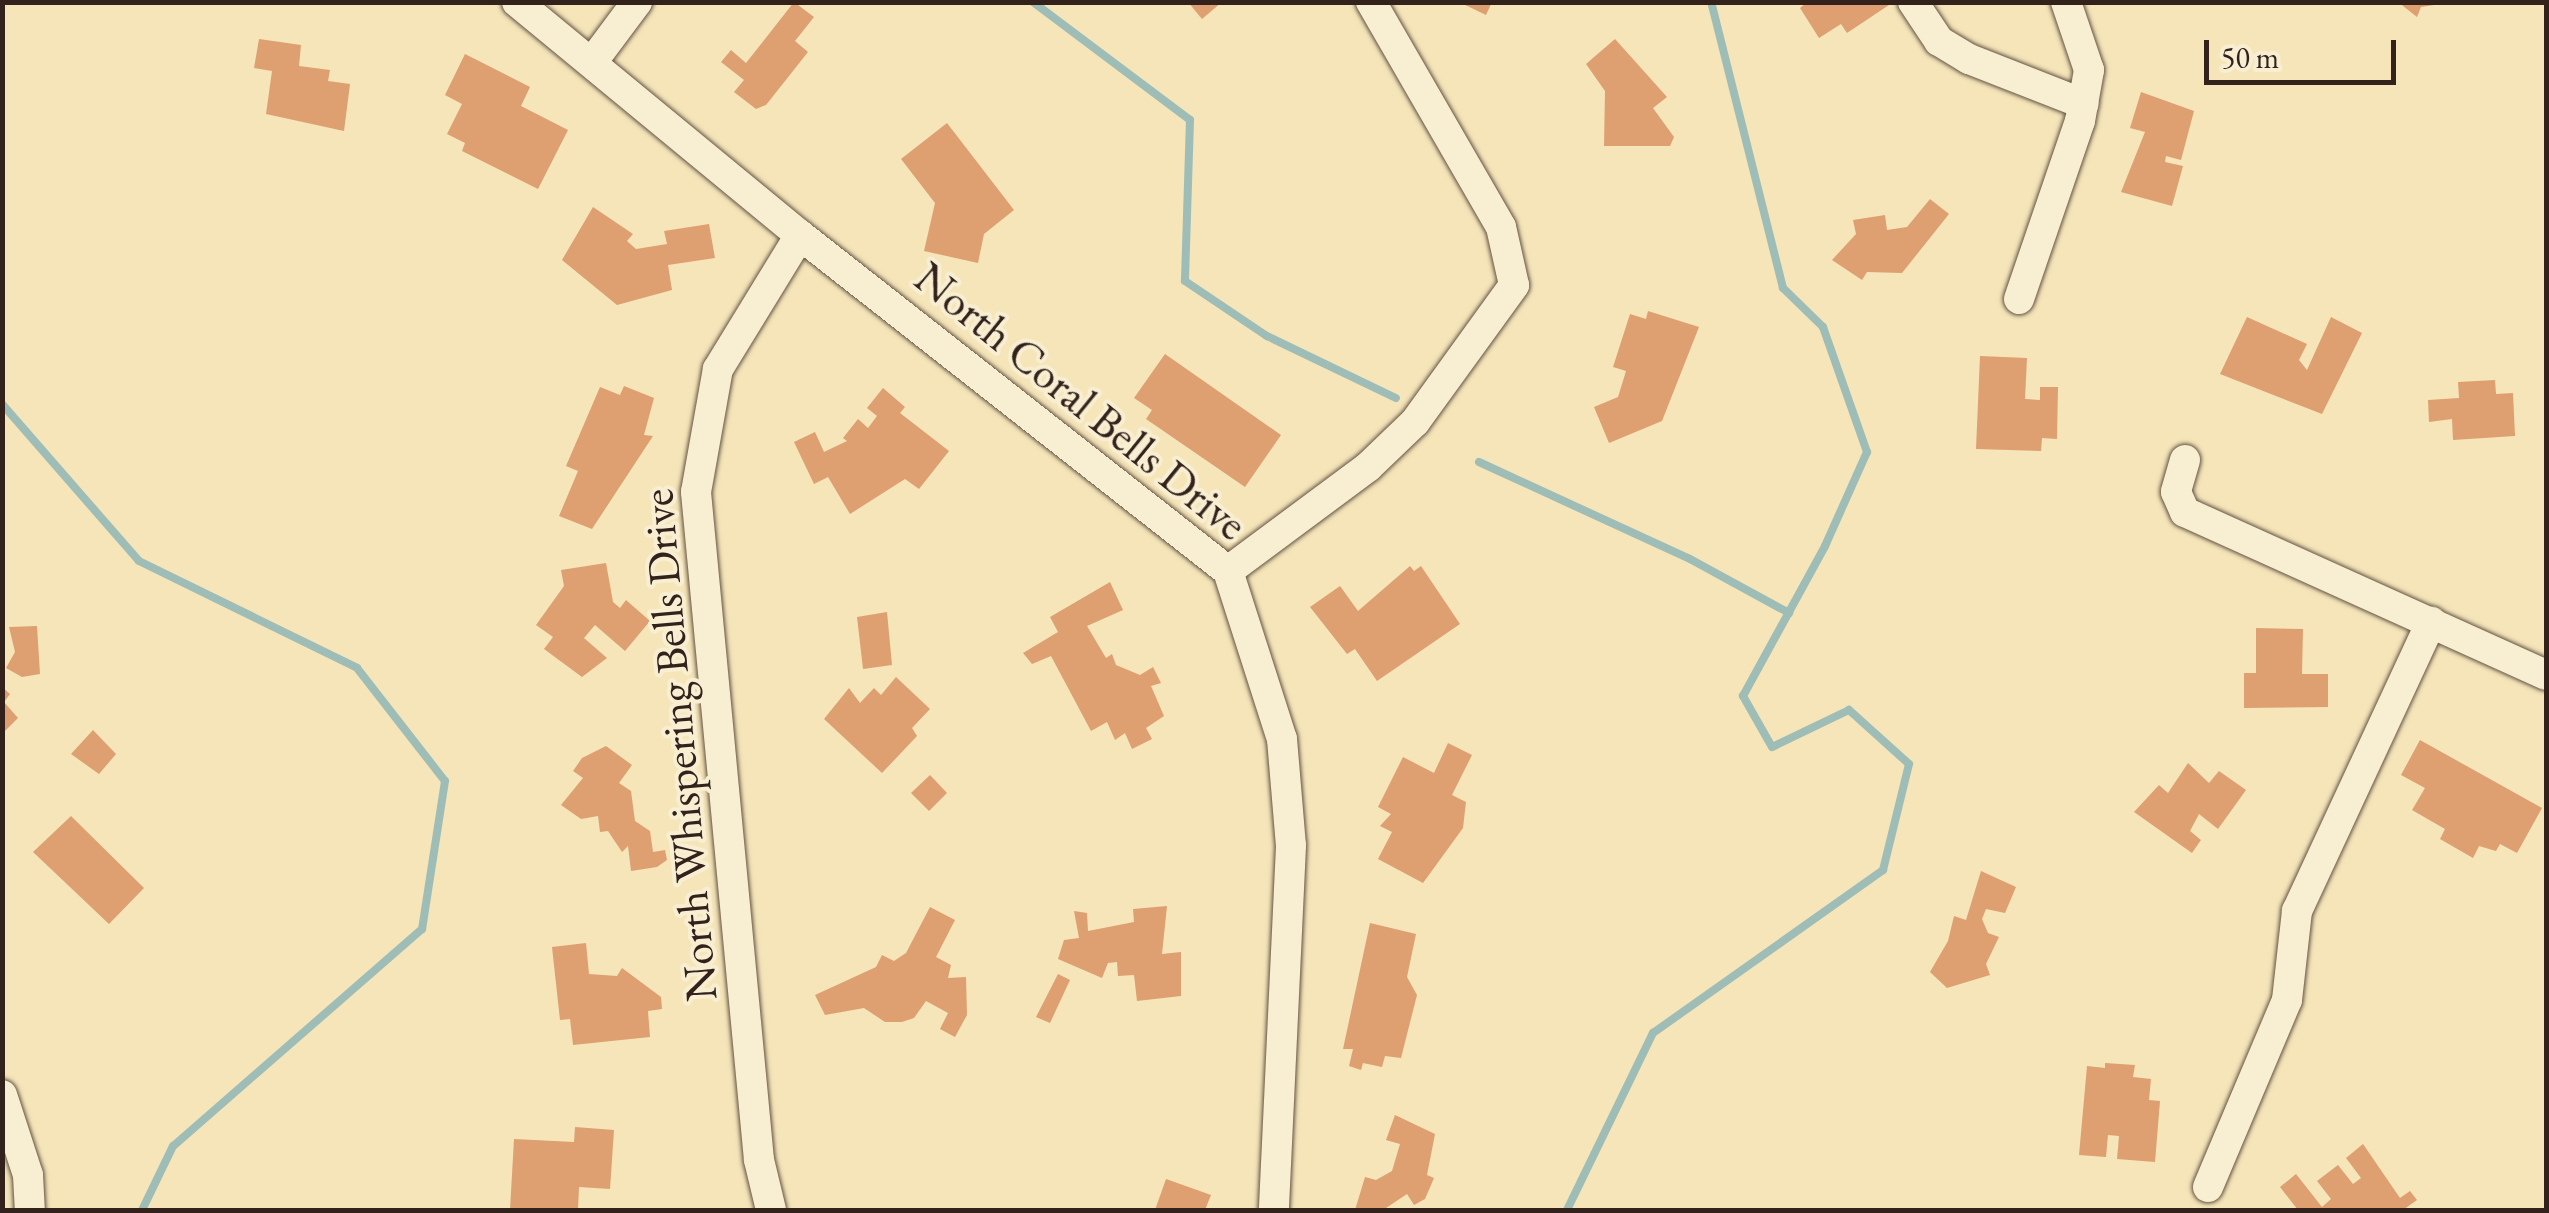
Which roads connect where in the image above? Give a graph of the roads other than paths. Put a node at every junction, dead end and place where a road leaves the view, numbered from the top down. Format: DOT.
graph roads {
  1 [pos="518,2"];
  2 [pos="637,2"];
  3 [pos="1371,2"];
  4 [pos="1913,2"];
  5 [pos="2066,2"];
  6 [pos="594,60"];
  7 [pos="2084,104"];
  8 [pos="800,236"];
  9 [pos="2019,299"];
  10 [pos="2185,460"];
  11 [pos="1228,572"];
  12 [pos="2431,622"];
  13 [pos="2546,675"];
  14 [pos="2,1095"];
  15 [pos="2208,1187"];
  16 [pos="30,1210"];
  17 [pos="771,1210"];
  18 [pos="1274,1210"];
  1 -- 6 [label="street, North Coral Bells Drive"];
  2 -- 6 [label="street"];
  3 -- 11 [label="street"];
  4 -- 7 [label="street"];
  5 -- 7 [label="street"];
  6 -- 8 [label="street, North Coral Bells Drive"];
  7 -- 9 [label="street"];
  8 -- 11 [label="street, North Coral Bells Drive"];
  8 -- 17 [label="street, North Whispering Bells Drive"];
  10 -- 12 [label="street"];
  11 -- 18 [label="street, North Coral Bells Drive"];
  12 -- 13 [label="street"];
  12 -- 15 [label="street"];
  14 -- 16 [label="street"];
}
